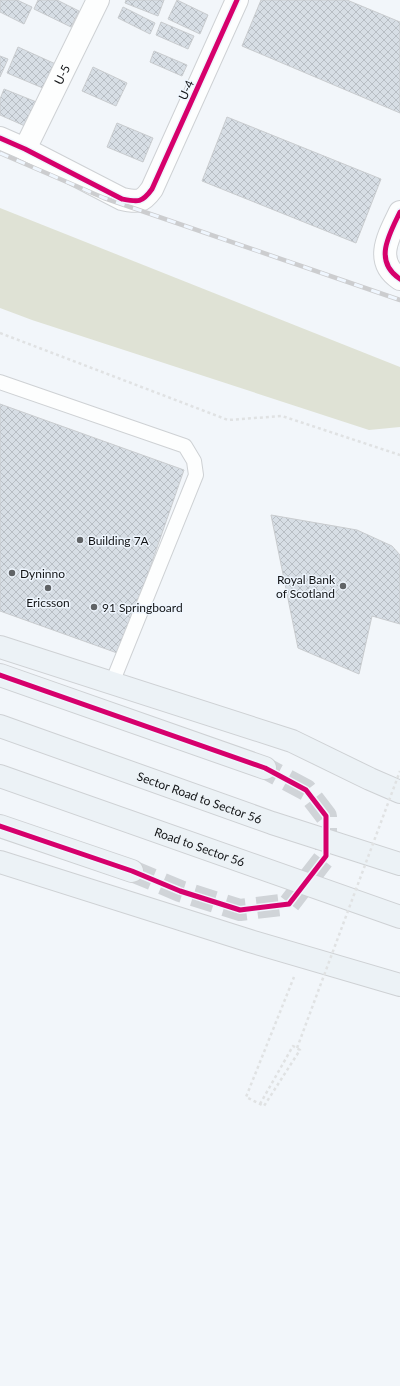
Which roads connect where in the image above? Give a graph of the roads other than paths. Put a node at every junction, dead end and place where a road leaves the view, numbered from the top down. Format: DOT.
graph roads {
  1 [pos="98,0"];
  2 [pos="237,0"];
  3 [pos="0,138"];
  4 [pos="25,149"];
  5 [pos="400,212"];
  6 [pos="400,279"];
  7 [pos="0,382"];
  8 [pos="0,647"];
  9 [pos="0,675"];
  10 [pos="112,683"];
  11 [pos="0,726"];
  12 [pos="265,768"];
  13 [pos="0,776"];
  14 [pos="400,792"];
  15 [pos="0,826"];
  16 [pos="0,862"];
  17 [pos="400,864"];
  18 [pos="132,871"];
  19 [pos="400,917"];
  20 [pos="400,985"];
  1 -- 4 [label="street, U-5"];
  2 -- 4 [label="street, U-4"];
  3 -- 4 [label="street"];
  5 -- 6 [label="street"];
  7 -- 10 [label="lane"];
  8 -- 10 [label="street"];
  9 -- 12 [label="street"];
  10 -- 14 [label="street"];
  11 -- 17 [label="street, Sector Road to Sector 56"];
  13 -- 19 [label="street, Road to Sector 56"];
  15 -- 18 [label="street"];
  16 -- 20 [label="street"];
}
